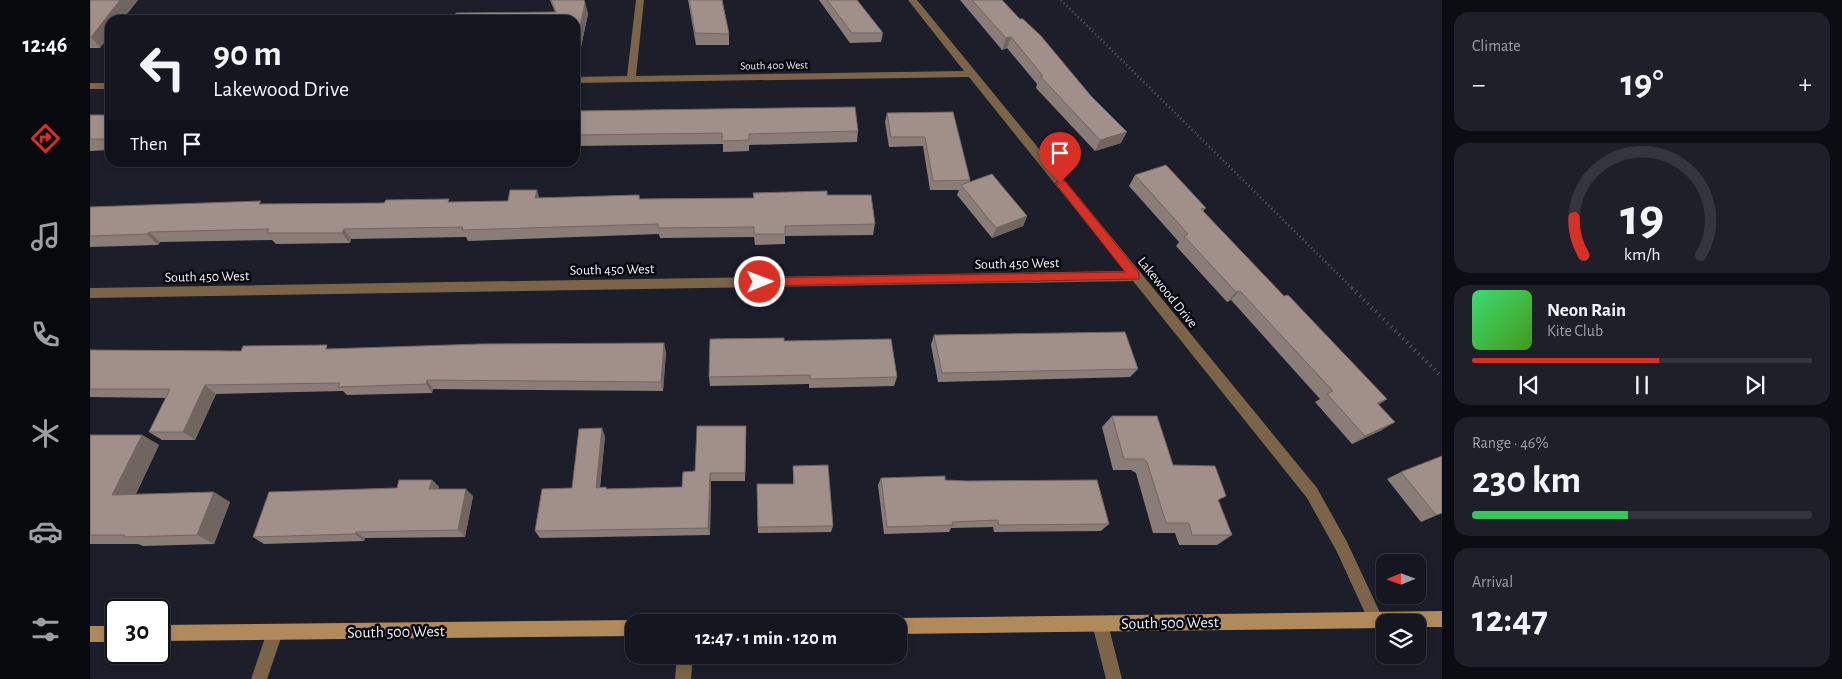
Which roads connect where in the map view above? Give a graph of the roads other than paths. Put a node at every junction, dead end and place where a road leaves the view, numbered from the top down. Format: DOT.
graph roads {
  1 [pos="640,0"];
  2 [pos="912,0"];
  3 [pos="974,74"];
  4 [pos="580,80"];
  5 [pos="631,80"];
  6 [pos="90,86"];
  7 [pos="105,86"];
  8 [pos="1135,276"];
  9 [pos="90,293"];
  10 [pos="1375,619"];
  11 [pos="1442,619"];
  12 [pos="1100,624"];
  13 [pos="907,626"];
  14 [pos="625,628"];
  15 [pos="274,632"];
  16 [pos="170,633"];
  17 [pos="90,634"];
  18 [pos="105,634"];
  19 [pos="684,664"];
  20 [pos="259,679"];
  21 [pos="683,679"];
  22 [pos="1114,679"];
  1 -- 5 [label="street"];
  2 -- 3 [label="street, Lakewood Drive"];
  3 -- 5 [label="street, South 400 West"];
  3 -- 8 [label="street, Lakewood Drive"];
  4 -- 5 [label="street, South 400 West"];
  6 -- 7 [label="street"];
  8 -- 9 [label="street, South 450 West"];
  8 -- 10 [label="street, Lakewood Drive"];
  10 -- 11 [label="main road, South 500 West"];
  10 -- 12 [label="main road, South 500 West"];
  12 -- 13 [label="main road, South 500 West"];
  12 -- 22 [label="street"];
  14 -- 15 [label="main road, South 500 West"];
  15 -- 16 [label="main road, South 500 West"];
  15 -- 20 [label="street"];
  17 -- 18 [label="main road"];
  19 -- 21 [label="street"];
}
